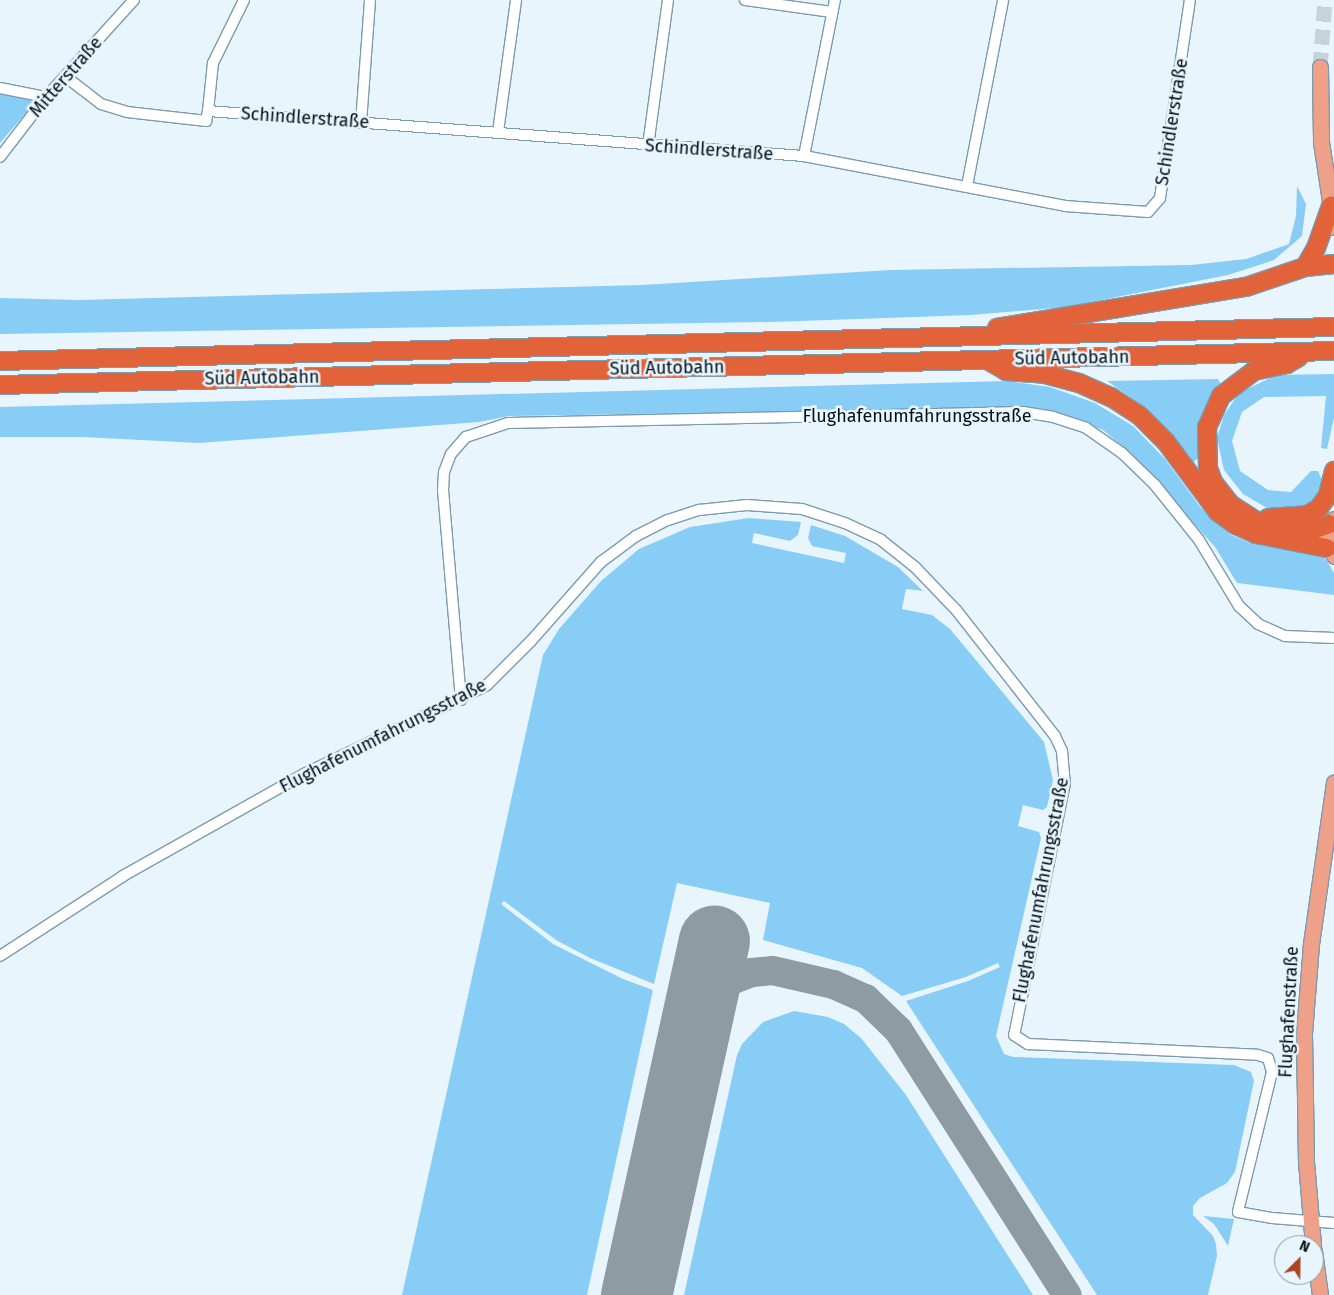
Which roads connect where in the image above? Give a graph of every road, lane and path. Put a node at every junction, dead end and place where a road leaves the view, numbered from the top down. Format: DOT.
graph roads {
  1 [pos="134,0"];
  2 [pos="244,0"];
  3 [pos="370,0"];
  4 [pos="516,0"];
  5 [pos="668,0"];
  6 [pos="745,0"];
  7 [pos="835,0"];
  8 [pos="1003,0"];
  9 [pos="1190,0"];
  10 [pos="832,12"];
  11 [pos="1320,67"];
  12 [pos="66,76"];
  13 [pos="0,88"];
  14 [pos="46,97"];
  15 [pos="208,111"];
  16 [pos="361,123"];
  17 [pos="498,132"];
  18 [pos="648,146"];
  19 [pos="804,156"];
  20 [pos="0,157"];
  21 [pos="966,186"];
  22 [pos="1331,206"];
  23 [pos="1334,227"];
  24 [pos="1334,264"];
  25 [pos="1305,267"];
  26 [pos="1333,327"];
  27 [pos="946,338"];
  28 [pos="1334,351"];
  29 [pos="1307,352"];
  30 [pos="986,360"];
  31 [pos="0,361"];
  32 [pos="0,384"];
  33 [pos="1334,471"];
  34 [pos="1245,515"];
  35 [pos="1332,522"];
  36 [pos="1331,552"];
  37 [pos="1334,638"];
  38 [pos="461,700"];
  39 [pos="1334,783"];
  40 [pos="0,956"];
  41 [pos="1310,1223"];
  42 [pos="1334,1224"];
  43 [pos="1312,1235"];
  1 -- 12 [label="street, Mitterstraße"];
  2 -- 15 [label="street"];
  3 -- 16 [label="street"];
  4 -- 17 [label="street"];
  5 -- 18 [label="street"];
  6 -- 10 [label="street"];
  7 -- 10 [label="street"];
  8 -- 21 [label="street"];
  9 -- 21 [label="street, Schindlerstraße"];
  10 -- 19 [label="street"];
  11 -- 22 [label="main road"];
  12 -- 14 [label="street, Mitterstraße"];
  12 -- 15 [label="street"];
  13 -- 14 [label="street"];
  14 -- 20 [label="street, Mitterstraße"];
  15 -- 16 [label="street, Schindlerstraße"];
  16 -- 17 [label="street, Schindlerstraße"];
  17 -- 18 [label="street, Schindlerstraße"];
  18 -- 19 [label="street, Schindlerstraße"];
  19 -- 21 [label="street, Schindlerstraße"];
  22 -- 23 [label="main road"];
  22 -- 25 [label="highway"];
  24 -- 25 [label="highway"];
  25 -- 27 [label="highway"];
  26 -- 27 [label="highway, Süd Autobahn"];
  27 -- 31 [label="highway, Süd Autobahn"];
  28 -- 29 [label="highway, Süd Autobahn"];
  29 -- 30 [label="highway, Süd Autobahn"];
  29 -- 34 [label="highway"];
  30 -- 32 [label="highway, Süd Autobahn"];
  30 -- 36 [label="highway"];
  33 -- 34 [label="highway"];
  34 -- 35 [label="highway"];
  35 -- 36 [label="main road"];
  37 -- 38 [label="street, Flughafenumfahrungsstraße"];
  38 -- 40 [label="street, Flughafenumfahrungsstraße"];
  38 -- 41 [label="street, Flughafenumfahrungsstraße"];
  39 -- 41 [label="main road, Flughafenstraße"];
  41 -- 42 [label="street"];
  41 -- 43 [label="main road, Flughafenstraße"];
}
